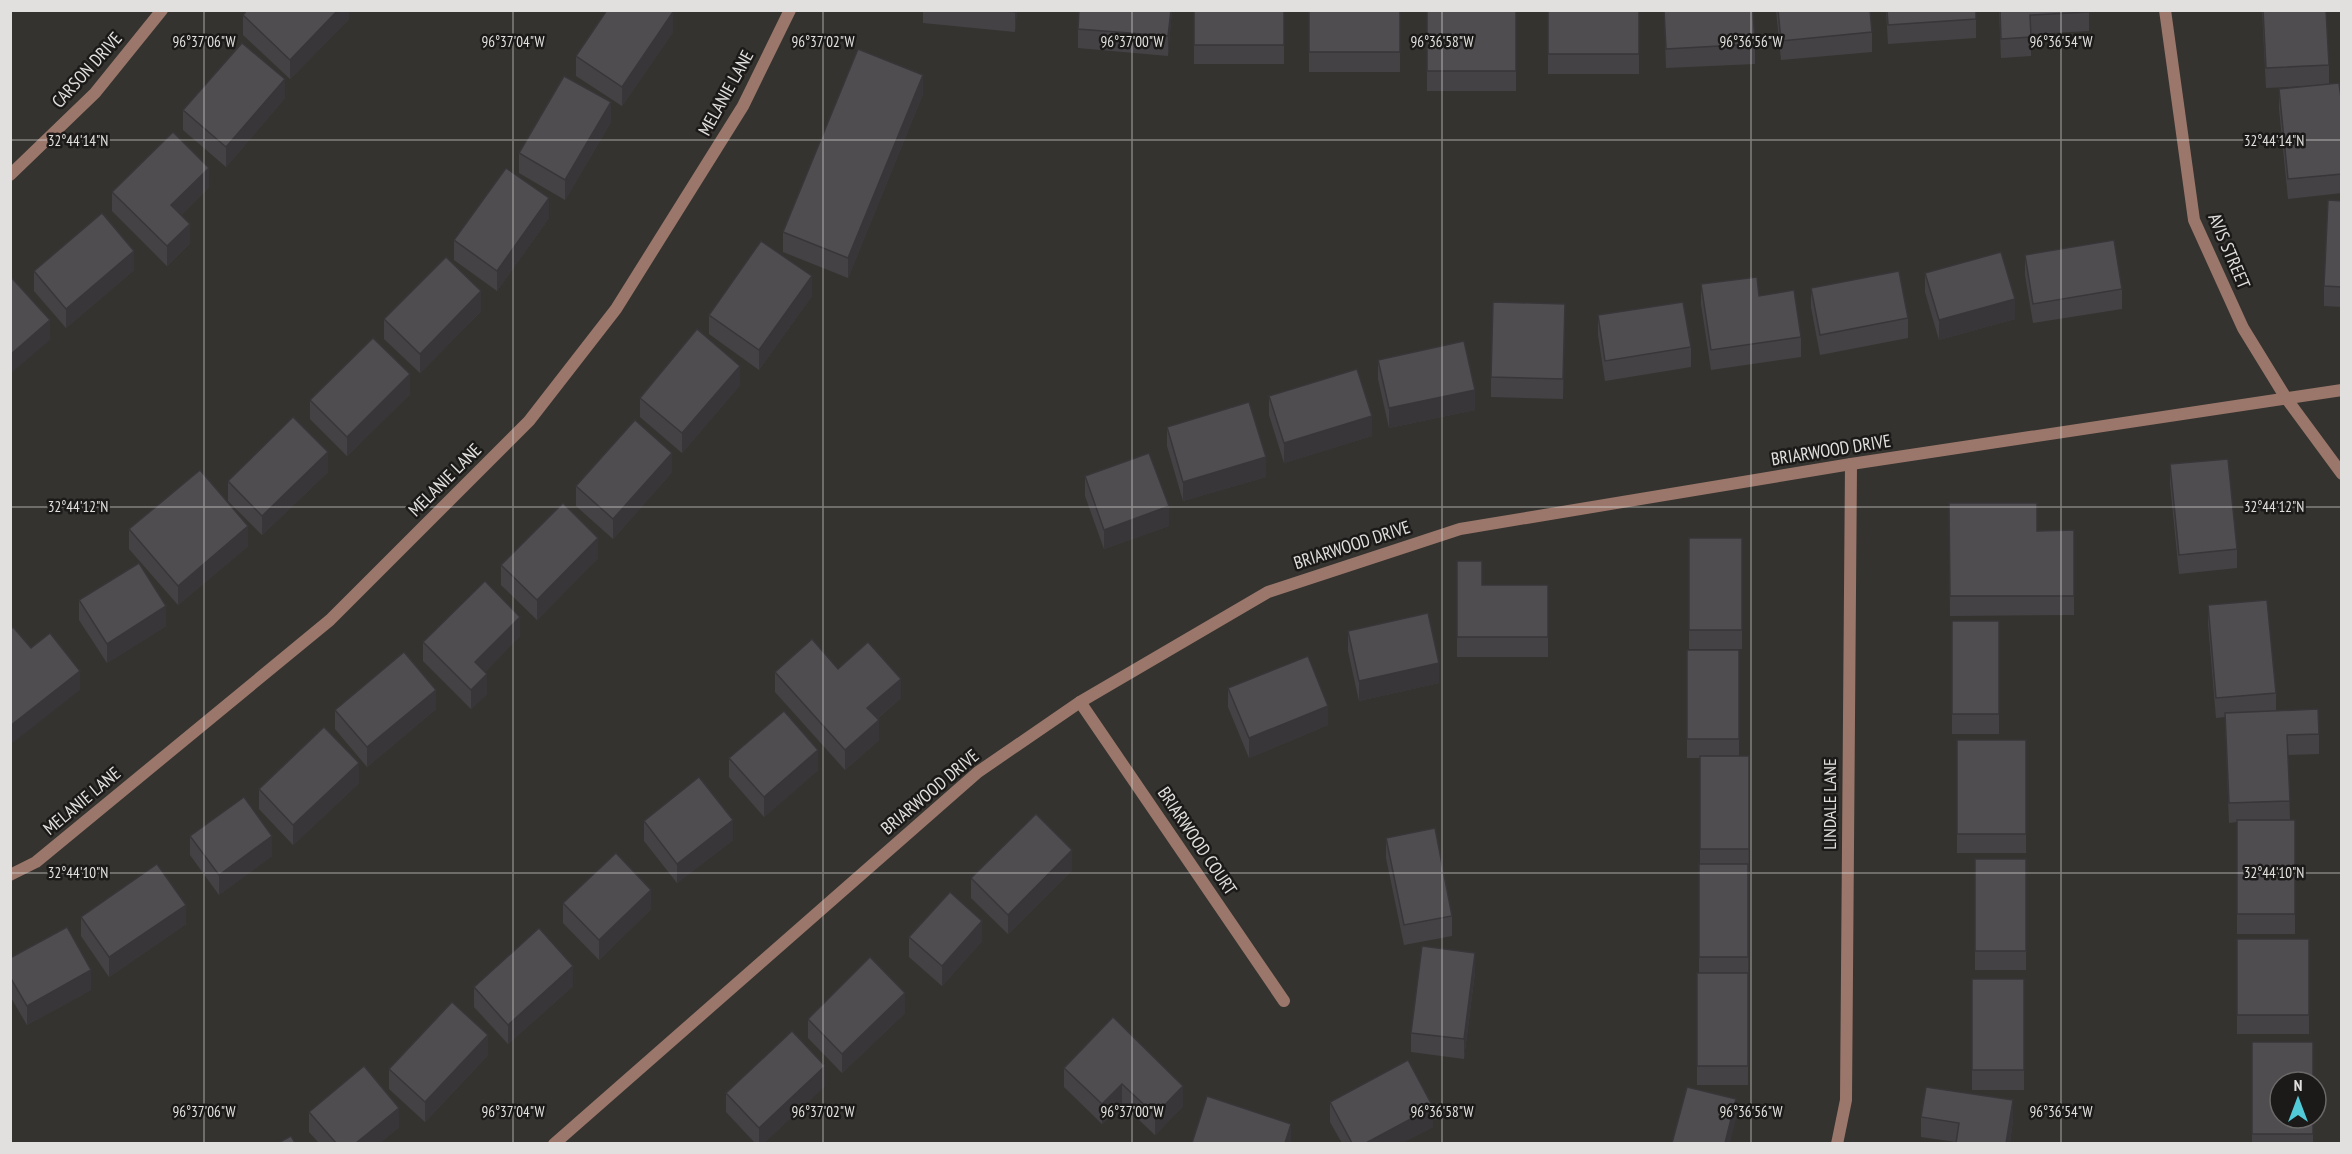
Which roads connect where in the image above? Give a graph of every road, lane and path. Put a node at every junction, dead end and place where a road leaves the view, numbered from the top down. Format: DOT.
graph roads {
  1 [pos="162,10"];
  2 [pos="790,10"];
  3 [pos="2165,10"];
  4 [pos="10,175"];
  5 [pos="2342,390"];
  6 [pos="2286,398"];
  7 [pos="1851,464"];
  8 [pos="2342,474"];
  9 [pos="1080,702"];
  10 [pos="10,875"];
  11 [pos="1284,1001"];
  12 [pos="554,1143"];
  13 [pos="1837,1143"];
  1 -- 4 [label="street, CARSON DRIVE"];
  2 -- 10 [label="street, MELANIE LANE"];
  3 -- 6 [label="street, AVIS STREET"];
  5 -- 6 [label="street, BRIARWOOD DRIVE"];
  6 -- 7 [label="street, BRIARWOOD DRIVE"];
  6 -- 8 [label="street, AVIS STREET"];
  7 -- 9 [label="street, BRIARWOOD DRIVE"];
  7 -- 13 [label="street, LINDALE LANE"];
  9 -- 11 [label="street, BRIARWOOD COURT"];
  9 -- 12 [label="street, BRIARWOOD DRIVE"];
}
